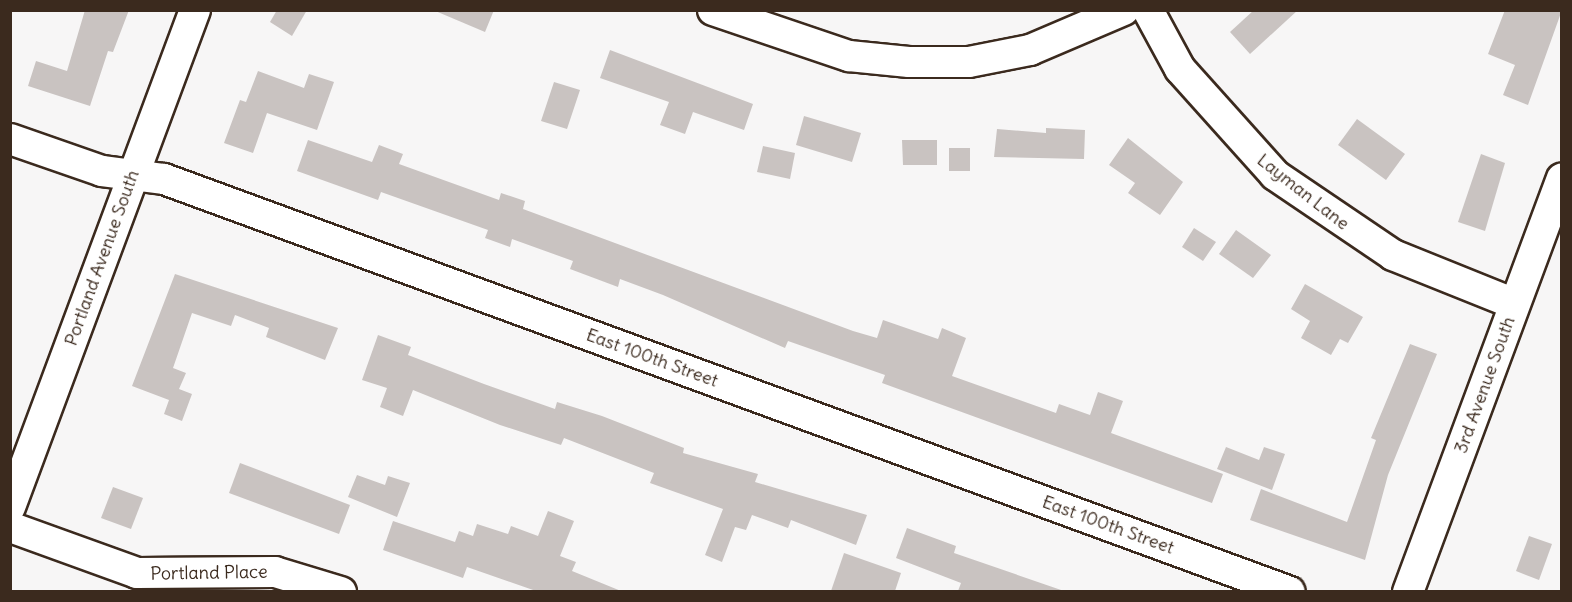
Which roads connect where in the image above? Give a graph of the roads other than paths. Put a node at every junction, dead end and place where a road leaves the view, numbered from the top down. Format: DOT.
graph roads {
  1 [pos="195,10"];
  2 [pos="713,10"];
  3 [pos="1124,10"];
  4 [pos="1148,10"];
  5 [pos="10,139"];
  6 [pos="133,176"];
  7 [pos="1562,179"];
  8 [pos="1515,304"];
  9 [pos="10,507"];
  10 [pos="10,527"];
  11 [pos="341,591"];
  12 [pos="1290,591"];
  13 [pos="1408,591"];
  1 -- 6 [label="street, Portland Avenue South"];
  2 -- 3 [label="street"];
  4 -- 8 [label="street, Layman Lane"];
  5 -- 6 [label="street, East 100th Street"];
  6 -- 9 [label="street, Portland Avenue South"];
  6 -- 12 [label="street, East 100th Street"];
  7 -- 8 [label="street, 3rd Avenue South"];
  8 -- 13 [label="street, 3rd Avenue South"];
  10 -- 11 [label="street, Portland Place"];
}
